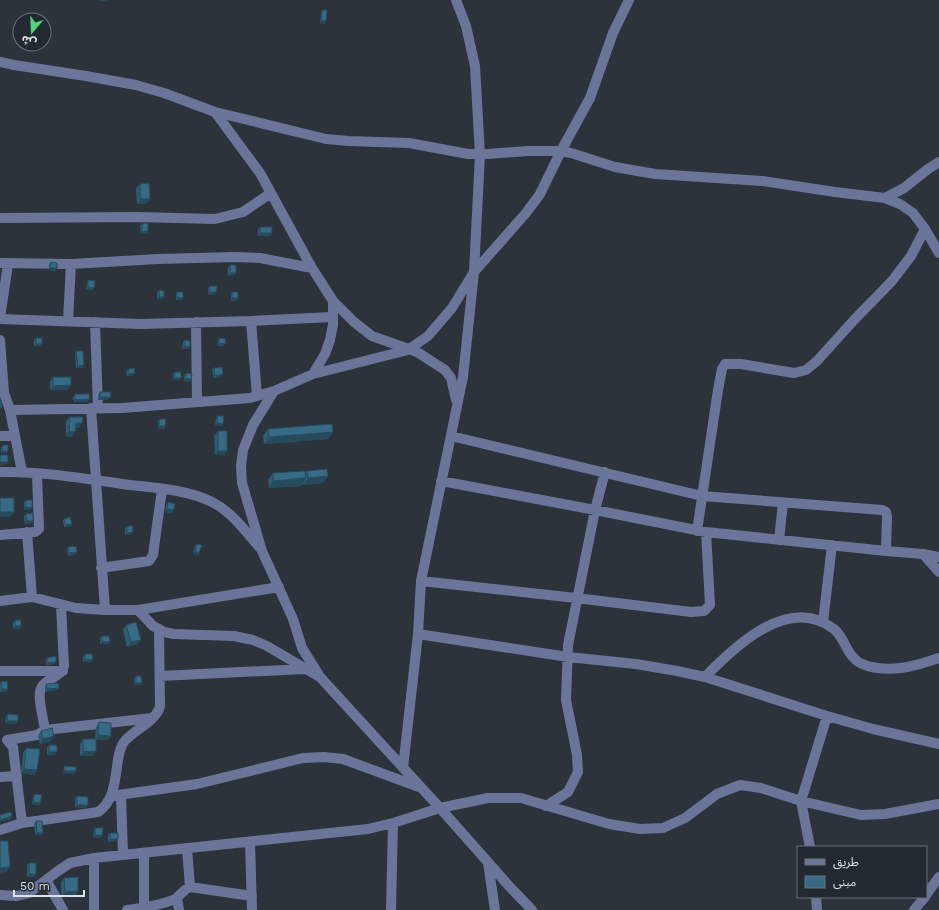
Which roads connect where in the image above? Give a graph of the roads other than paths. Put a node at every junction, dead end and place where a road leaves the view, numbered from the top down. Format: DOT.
graph roads {
  1 [pos="456,0"];
  2 [pos="629,0"];
  3 [pos="0,62"];
  4 [pos="215,112"];
  5 [pos="560,151"];
  6 [pos="480,155"];
  7 [pos="939,162"];
  8 [pos="271,193"];
  9 [pos="885,198"];
  10 [pos="0,218"];
  11 [pos="925,229"];
  12 [pos="939,253"];
  13 [pos="4,264"];
  14 [pos="71,264"];
  15 [pos="312,268"];
  16 [pos="474,272"];
  17 [pos="333,301"];
  18 [pos="332,318"];
  19 [pos="0,319"];
  20 [pos="68,321"];
  21 [pos="251,321"];
  22 [pos="95,322"];
  23 [pos="196,322"];
  24 [pos="0,340"];
  25 [pos="408,350"];
  26 [pos="313,374"];
  27 [pos="274,391"];
  28 [pos="2,393"];
  29 [pos="257,396"];
  30 [pos="197,402"];
  31 [pos="457,406"];
  32 [pos="95,408"];
  33 [pos="10,410"];
  34 [pos="0,436"];
  35 [pos="14,436"];
  36 [pos="451,436"];
  37 [pos="0,472"];
  38 [pos="22,472"];
  39 [pos="605,472"];
  40 [pos="37,474"];
  41 [pos="95,480"];
  42 [pos="441,481"];
  43 [pos="162,489"];
  44 [pos="702,496"];
  45 [pos="783,503"];
  46 [pos="595,510"];
  47 [pos="701,531"];
  48 [pos="27,532"];
  49 [pos="0,535"];
  50 [pos="780,540"];
  51 [pos="832,545"];
  52 [pos="262,551"];
  53 [pos="886,551"];
  54 [pos="923,554"];
  55 [pos="939,557"];
  56 [pos="101,568"];
  57 [pos="939,572"];
  58 [pos="421,581"];
  59 [pos="279,587"];
  60 [pos="32,597"];
  61 [pos="576,598"];
  62 [pos="0,601"];
  63 [pos="61,605"];
  64 [pos="105,610"];
  65 [pos="138,610"];
  66 [pos="823,622"];
  67 [pos="159,629"];
  68 [pos="418,634"];
  69 [pos="568,656"];
  70 [pos="939,658"];
  71 [pos="306,669"];
  72 [pos="0,671"];
  73 [pos="63,671"];
  74 [pos="160,676"];
  75 [pos="320,677"];
  76 [pos="705,677"];
  77 [pos="827,716"];
  78 [pos="153,718"];
  79 [pos="45,730"];
  80 [pos="939,744"];
  81 [pos="403,768"];
  82 [pos="17,776"];
  83 [pos="0,777"];
  84 [pos="421,787"];
  85 [pos="121,795"];
  86 [pos="111,796"];
  87 [pos="801,801"];
  88 [pos="939,804"];
  89 [pos="546,806"];
  90 [pos="440,808"];
  91 [pos="393,823"];
  92 [pos="22,824"];
  93 [pos="0,830"];
  94 [pos="250,842"];
  95 [pos="810,846"];
  96 [pos="187,848"];
  97 [pos="144,853"];
  98 [pos="123,855"];
  99 [pos="94,858"];
  100 [pos="488,863"];
  101 [pos="939,878"];
  102 [pos="46,880"];
  103 [pos="190,887"];
  104 [pos="927,893"];
  105 [pos="0,895"];
  106 [pos="252,896"];
  107 [pos="177,898"];
  108 [pos="816,898"];
  109 [pos="924,898"];
  110 [pos="144,908"];
  111 [pos="916,909"];
  112 [pos="63,910"];
  113 [pos="94,910"];
  114 [pos="127,910"];
  115 [pos="179,910"];
  116 [pos="252,910"];
  117 [pos="391,910"];
  118 [pos="495,910"];
  119 [pos="532,910"];
  120 [pos="817,910"];
  1 -- 6 [label="street"];
  2 -- 5 [label="street"];
  3 -- 4 [label="street"];
  4 -- 6 [label="street"];
  4 -- 8 [label="street"];
  5 -- 6 [label="street"];
  5 -- 9 [label="street"];
  5 -- 16 [label="street"];
  6 -- 16 [label="street"];
  7 -- 9 [label="street"];
  8 -- 10 [label="street"];
  8 -- 15 [label="street"];
  9 -- 11 [label="street"];
  11 -- 12 [label="street"];
  11 -- 44 [label="street"];
  13 -- 14 [label="street"];
  13 -- 19 [label="street"];
  14 -- 15 [label="street"];
  14 -- 20 [label="street"];
  15 -- 17 [label="street"];
  16 -- 25 [label="street"];
  16 -- 31 [label="street"];
  17 -- 18 [label="street"];
  17 -- 25 [label="street"];
  18 -- 21 [label="street"];
  18 -- 26 [label="street"];
  19 -- 20 [label="street"];
  20 -- 22 [label="street"];
  21 -- 23 [label="street"];
  21 -- 29 [label="street"];
  22 -- 23 [label="street"];
  22 -- 32 [label="street"];
  23 -- 30 [label="street"];
  24 -- 28 [label="street"];
  25 -- 26 [label="street"];
  25 -- 31 [label="street"];
  26 -- 27 [label="street"];
  27 -- 29 [label="street"];
  27 -- 52 [label="street"];
  28 -- 33 [label="street"];
  29 -- 30 [label="street"];
  30 -- 32 [label="street"];
  31 -- 36 [label="street"];
  32 -- 33 [label="street"];
  32 -- 41 [label="street"];
  33 -- 35 [label="street"];
  34 -- 35 [label="street"];
  35 -- 38 [label="street"];
  36 -- 39 [label="street"];
  36 -- 42 [label="street"];
  37 -- 38 [label="street"];
  38 -- 40 [label="street"];
  39 -- 44 [label="street"];
  39 -- 46 [label="street"];
  40 -- 41 [label="street"];
  40 -- 48 [label="street"];
  41 -- 43 [label="street"];
  41 -- 56 [label="street"];
  42 -- 46 [label="street"];
  42 -- 58 [label="street"];
  43 -- 52 [label="street"];
  43 -- 56 [label="street"];
  44 -- 45 [label="street"];
  44 -- 47 [label="street"];
  45 -- 50 [label="street"];
  45 -- 53 [label="street"];
  46 -- 47 [label="street"];
  46 -- 61 [label="street"];
  47 -- 50 [label="street"];
  47 -- 61 [label="street"];
  48 -- 49 [label="street"];
  48 -- 60 [label="street"];
  50 -- 51 [label="street"];
  51 -- 53 [label="street"];
  51 -- 66 [label="street"];
  52 -- 59 [label="street"];
  53 -- 54 [label="street"];
  54 -- 55 [label="street"];
  54 -- 57 [label="street"];
  56 -- 64 [label="street"];
  58 -- 61 [label="street"];
  58 -- 68 [label="street"];
  59 -- 65 [label="street"];
  59 -- 75 [label="street"];
  60 -- 62 [label="street"];
  60 -- 63 [label="street"];
  61 -- 69 [label="street"];
  63 -- 64 [label="street"];
  63 -- 73 [label="street"];
  64 -- 65 [label="street"];
  65 -- 67 [label="street"];
  66 -- 70 [label="street"];
  66 -- 76 [label="street"];
  67 -- 71 [label="street"];
  67 -- 74 [label="street"];
  68 -- 69 [label="street"];
  68 -- 81 [label="street"];
  69 -- 76 [label="street"];
  69 -- 89 [label="street"];
  71 -- 74 [label="street"];
  71 -- 75 [label="street"];
  72 -- 73 [label="street"];
  73 -- 79 [label="street"];
  74 -- 78 [label="street"];
  75 -- 81 [label="street"];
  76 -- 77 [label="street"];
  77 -- 80 [label="street"];
  77 -- 87 [label="street"];
  78 -- 79 [label="street"];
  78 -- 86 [label="street"];
  79 -- 82 [label="street"];
  81 -- 84 [label="street"];
  82 -- 83 [label="street"];
  82 -- 92 [label="street"];
  84 -- 85 [label="street"];
  84 -- 90 [label="street"];
  85 -- 86 [label="street"];
  85 -- 98 [label="street"];
  86 -- 92 [label="street"];
  87 -- 88 [label="street"];
  87 -- 89 [label="street"];
  87 -- 95 [label="street"];
  89 -- 90 [label="street"];
  90 -- 91 [label="street"];
  90 -- 100 [label="street"];
  91 -- 94 [label="street"];
  91 -- 117 [label="street"];
  92 -- 93 [label="street"];
  94 -- 96 [label="street"];
  94 -- 106 [label="street"];
  96 -- 97 [label="street"];
  96 -- 103 [label="street"];
  97 -- 98 [label="street"];
  97 -- 110 [label="street"];
  98 -- 99 [label="street"];
  99 -- 102 [label="street"];
  99 -- 113 [label="street"];
  100 -- 118 [label="street"];
  100 -- 119 [label="street"];
  101 -- 104 [label="street"];
  102 -- 105 [label="street"];
  102 -- 112 [label="street"];
  103 -- 106 [label="street"];
  103 -- 107 [label="street"];
  106 -- 116 [label="street"];
  107 -- 110 [label="street"];
  107 -- 115 [label="street"];
  108 -- 120 [label="street"];
  109 -- 111 [label="street"];
  110 -- 114 [label="street"];
}
